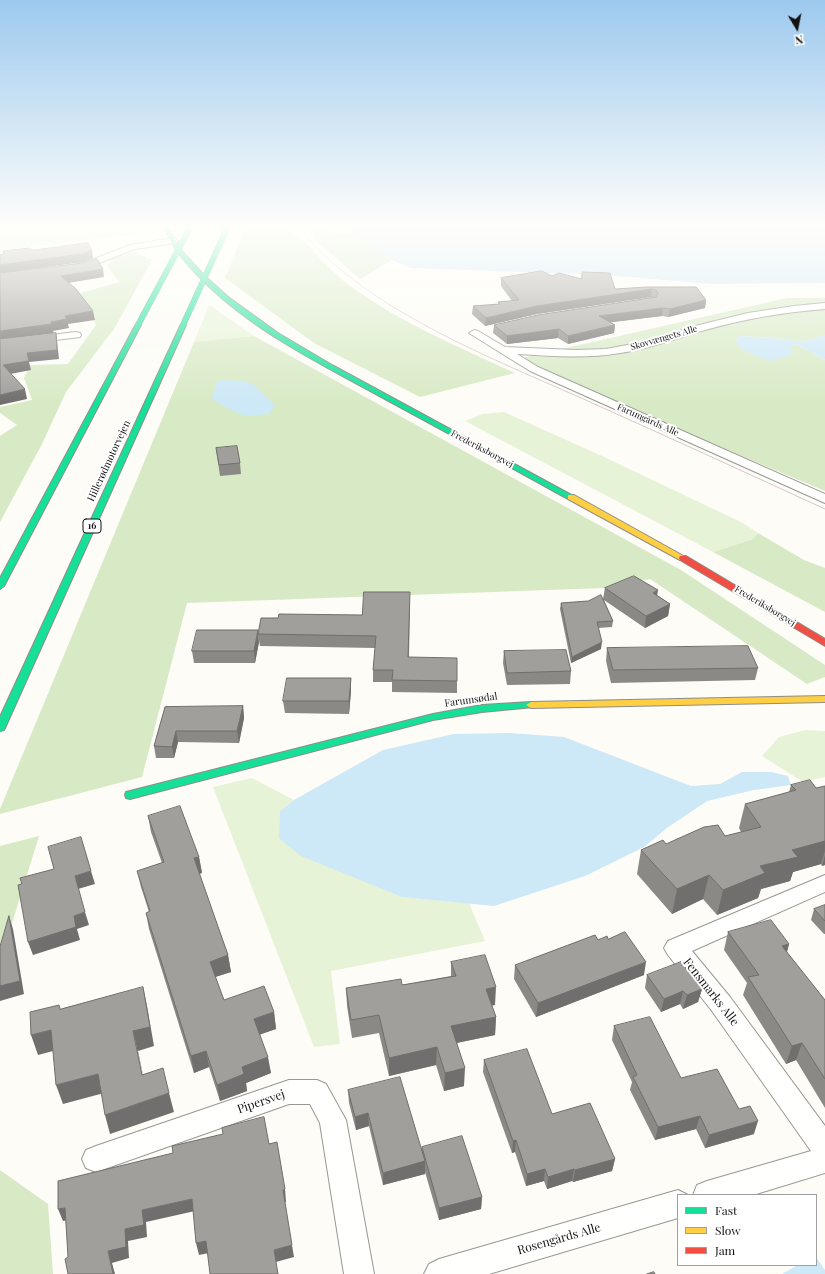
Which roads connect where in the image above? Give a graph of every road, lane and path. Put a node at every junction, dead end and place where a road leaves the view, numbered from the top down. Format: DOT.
graph roads {
  1 [pos="160,283"];
  2 [pos="202,283"];
  3 [pos="210,283"];
  4 [pos="825,306"];
  5 [pos="488,330"];
  6 [pos="76,335"];
  7 [pos="0,344"];
  8 [pos="502,350"];
  9 [pos="825,499"];
  10 [pos="0,586"];
  11 [pos="825,643"];
  12 [pos="825,699"];
  13 [pos="0,728"];
  14 [pos="130,796"];
  15 [pos="825,883"];
  16 [pos="825,1148"];
  17 [pos="96,1159"];
  18 [pos="825,1160"];
  19 [pos="710,1194"];
  20 [pos="677,1204"];
  21 [pos="359,1274"];
  22 [pos="439,1274"];
  1 -- 10 [label="main road, bridge"];
  2 -- 13 [label="main road, Hillerødmotorvejen / 16, bridge"];
  3 -- 11 [label="main road, Frederiksborgvej"];
  4 -- 8 [label="street, Skovvængets Alle"];
  5 -- 8 [label="street, Farumgårds Alle"];
  6 -- 7 [label="street"];
  8 -- 9 [label="street, Farumgårds Alle"];
  12 -- 14 [label="main road, Farumsødal"];
  15 -- 16 [label="street, Fensmarks Alle"];
  17 -- 21 [label="street, Pipersvej"];
  18 -- 19 [label="street"];
  20 -- 22 [label="street, Rosengårds Alle"];
}
